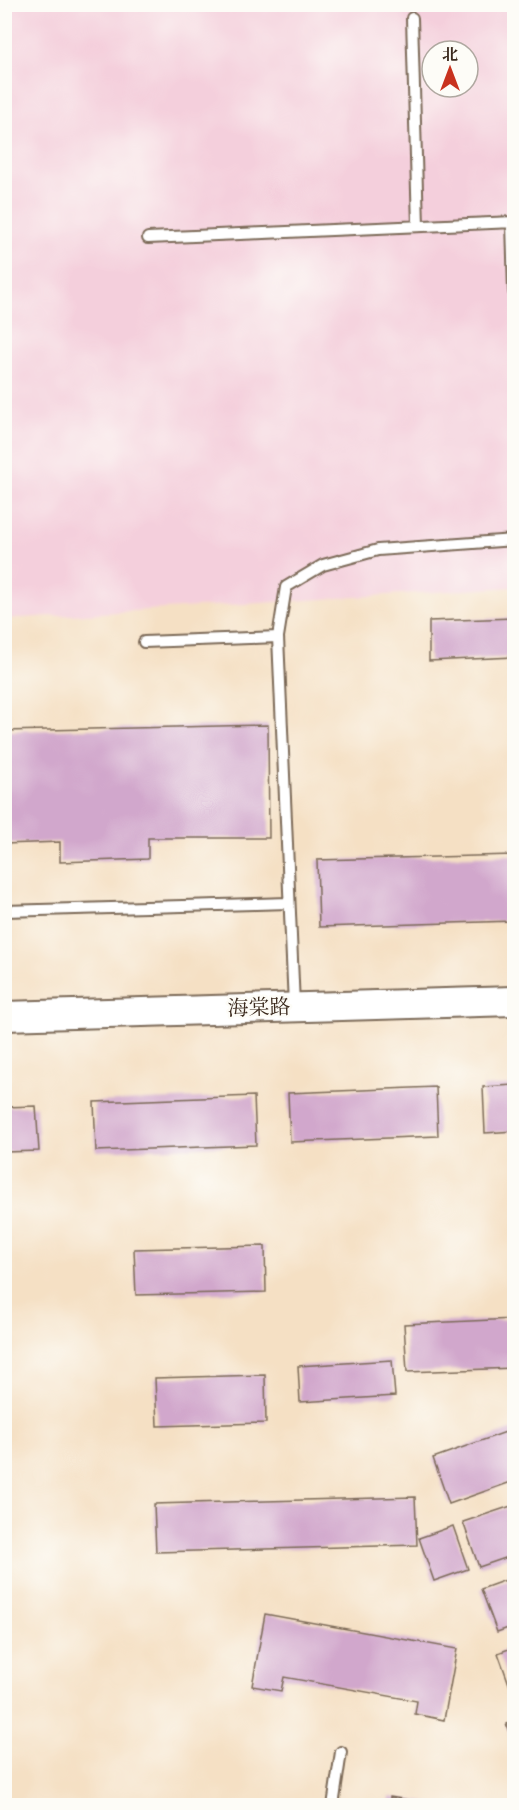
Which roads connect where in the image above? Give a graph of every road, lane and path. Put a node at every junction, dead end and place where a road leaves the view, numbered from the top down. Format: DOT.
graph roads {
  1 [pos="412,18"];
  2 [pos="513,222"];
  3 [pos="418,226"];
  4 [pos="148,238"];
  5 [pos="514,292"];
  6 [pos="514,540"];
  7 [pos="278,637"];
  8 [pos="144,642"];
  9 [pos="289,903"];
  10 [pos="4,910"];
  11 [pos="514,1000"];
  12 [pos="294,1007"];
  13 [pos="4,1016"];
  14 [pos="341,1752"];
  15 [pos="333,1806"];
  1 -- 3 [label="lane"];
  2 -- 3 [label="lane"];
  2 -- 5 [label="lane"];
  3 -- 4 [label="lane"];
  6 -- 7 [label="lane"];
  7 -- 8 [label="lane"];
  7 -- 9 [label="lane"];
  9 -- 10 [label="lane"];
  9 -- 12 [label="lane"];
  11 -- 12 [label="street, 海棠路"];
  12 -- 13 [label="street, 海棠路"];
  14 -- 15 [label="lane"];
}
